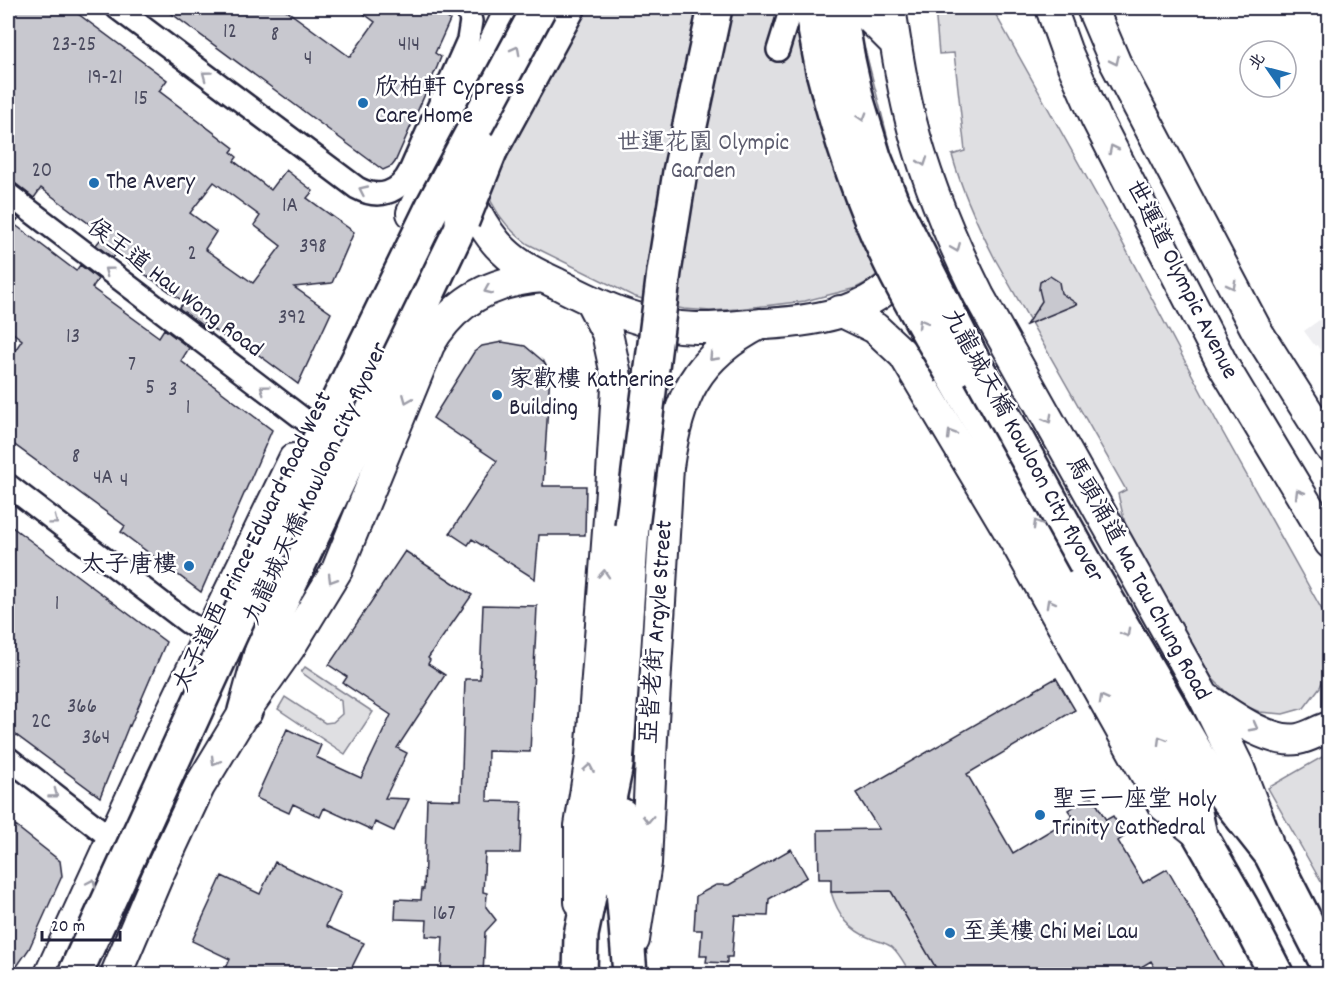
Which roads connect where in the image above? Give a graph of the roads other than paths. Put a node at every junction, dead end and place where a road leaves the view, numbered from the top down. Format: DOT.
graph roads {
  1 [pos="117,8"];
  2 [pos="467,8"];
  3 [pos="539,8"];
  4 [pos="568,8"];
  5 [pos="715,8"];
  6 [pos="791,8"];
  7 [pos="811,8"];
  8 [pos="839,8"];
  9 [pos="860,8"];
  10 [pos="890,8"];
  11 [pos="1051,8"];
  12 [pos="1092,8"];
  13 [pos="509,13"];
  14 [pos="896,44"];
  15 [pos="778,50"];
  16 [pos="490,151"];
  17 [pos="934,193"];
  18 [pos="8,194"];
  19 [pos="475,210"];
  20 [pos="544,278"];
  21 [pos="590,300"];
  22 [pos="840,311"];
  23 [pos="760,324"];
  24 [pos="310,424"];
  25 [pos="1329,447"];
  26 [pos="8,485"];
  27 [pos="1329,543"];
  28 [pos="1076,570"];
  29 [pos="208,636"];
  30 [pos="1204,697"];
  31 [pos="245,711"];
  32 [pos="1326,724"];
  33 [pos="8,758"];
  34 [pos="616,765"];
  35 [pos="1200,835"];
  36 [pos="112,839"];
  37 [pos="1272,854"];
  38 [pos="581,935"];
  39 [pos="1329,969"];
  40 [pos="630,971"];
  41 [pos="50,975"];
  42 [pos="75,975"];
  43 [pos="91,975"];
  44 [pos="116,975"];
  45 [pos="580,975"];
  46 [pos="1276,975"];
  2 -- 1 [label="street, one-way"];
  42 -- 3 [label="main road, 九龍城天橋 Kowloon City flyover, one-way, bridge"];
  4 -- 16 [label="main road, 九龍城天橋 Kowloon City flyover"];
  5 -- 34 [label="main road, bridge"];
  6 -- 15 [label="street"];
  28 -- 7 [label="main road, 九龍城天橋 Kowloon City flyover, one-way, bridge"];
  8 -- 28 [label="main road, 九龍城天橋 Kowloon City flyover, one-way, bridge"];
  9 -- 14 [label="main road"];
  10 -- 14 [label="main road"];
  27 -- 11 [label="main road, 世運道 Olympic Avenue, one-way"];
  12 -- 25 [label="main road, 世運道 Olympic Avenue, one-way"];
  13 -- 24 [label="main road, 太子道西 Prince Edward Road West"];
  14 -- 17 [label="main road, 馬頭涌道 Ma Tau Chung Road, one-way"];
  16 -- 31 [label="main road, bridge"];
  16 -- 43 [label="main road, 九龍城天橋 Kowloon City flyover, bridge"];
  17 -- 22 [label="main road"];
  17 -- 30 [label="main road, 馬頭涌道 Ma Tau Chung Road, one-way"];
  24 -- 18 [label="street, 侯王道 Hau Wong Road, one-way"];
  19 -- 20 [label="main road"];
  20 -- 21 [label="main road"];
  20 -- 31 [label="main road, one-way"];
  21 -- 23 [label="main road"];
  38 -- 21 [label="main road, one-way"];
  22 -- 23 [label="main road"];
  35 -- 22 [label="main road, one-way"];
  23 -- 40 [label="main road, 亞皆老街 Argyle Street, one-way"];
  24 -- 29 [label="main road, 太子道西 Prince Edward Road West"];
  26 -- 29 [label="street, one-way"];
  35 -- 28 [label="main road, 九龍城天橋 Kowloon City flyover, one-way"];
  28 -- 37 [label="main road, 九龍城天橋 Kowloon City flyover, one-way"];
  29 -- 36 [label="main road, 太子道西 Prince Edward Road West"];
  30 -- 32 [label="main road, one-way"];
  30 -- 37 [label="main road, 馬頭涌道 Ma Tau Chung Road"];
  31 -- 44 [label="main road, one-way"];
  33 -- 36 [label="street, one-way"];
  34 -- 38 [label="main road"];
  34 -- 40 [label="main road"];
  35 -- 46 [label="main road"];
  41 -- 36 [label="main road, 太子道西 Prince Edward Road West, one-way"];
  37 -- 39 [label="main road, 馬頭涌道 Ma Tau Chung Road"];
  38 -- 45 [label="main road"];
}
